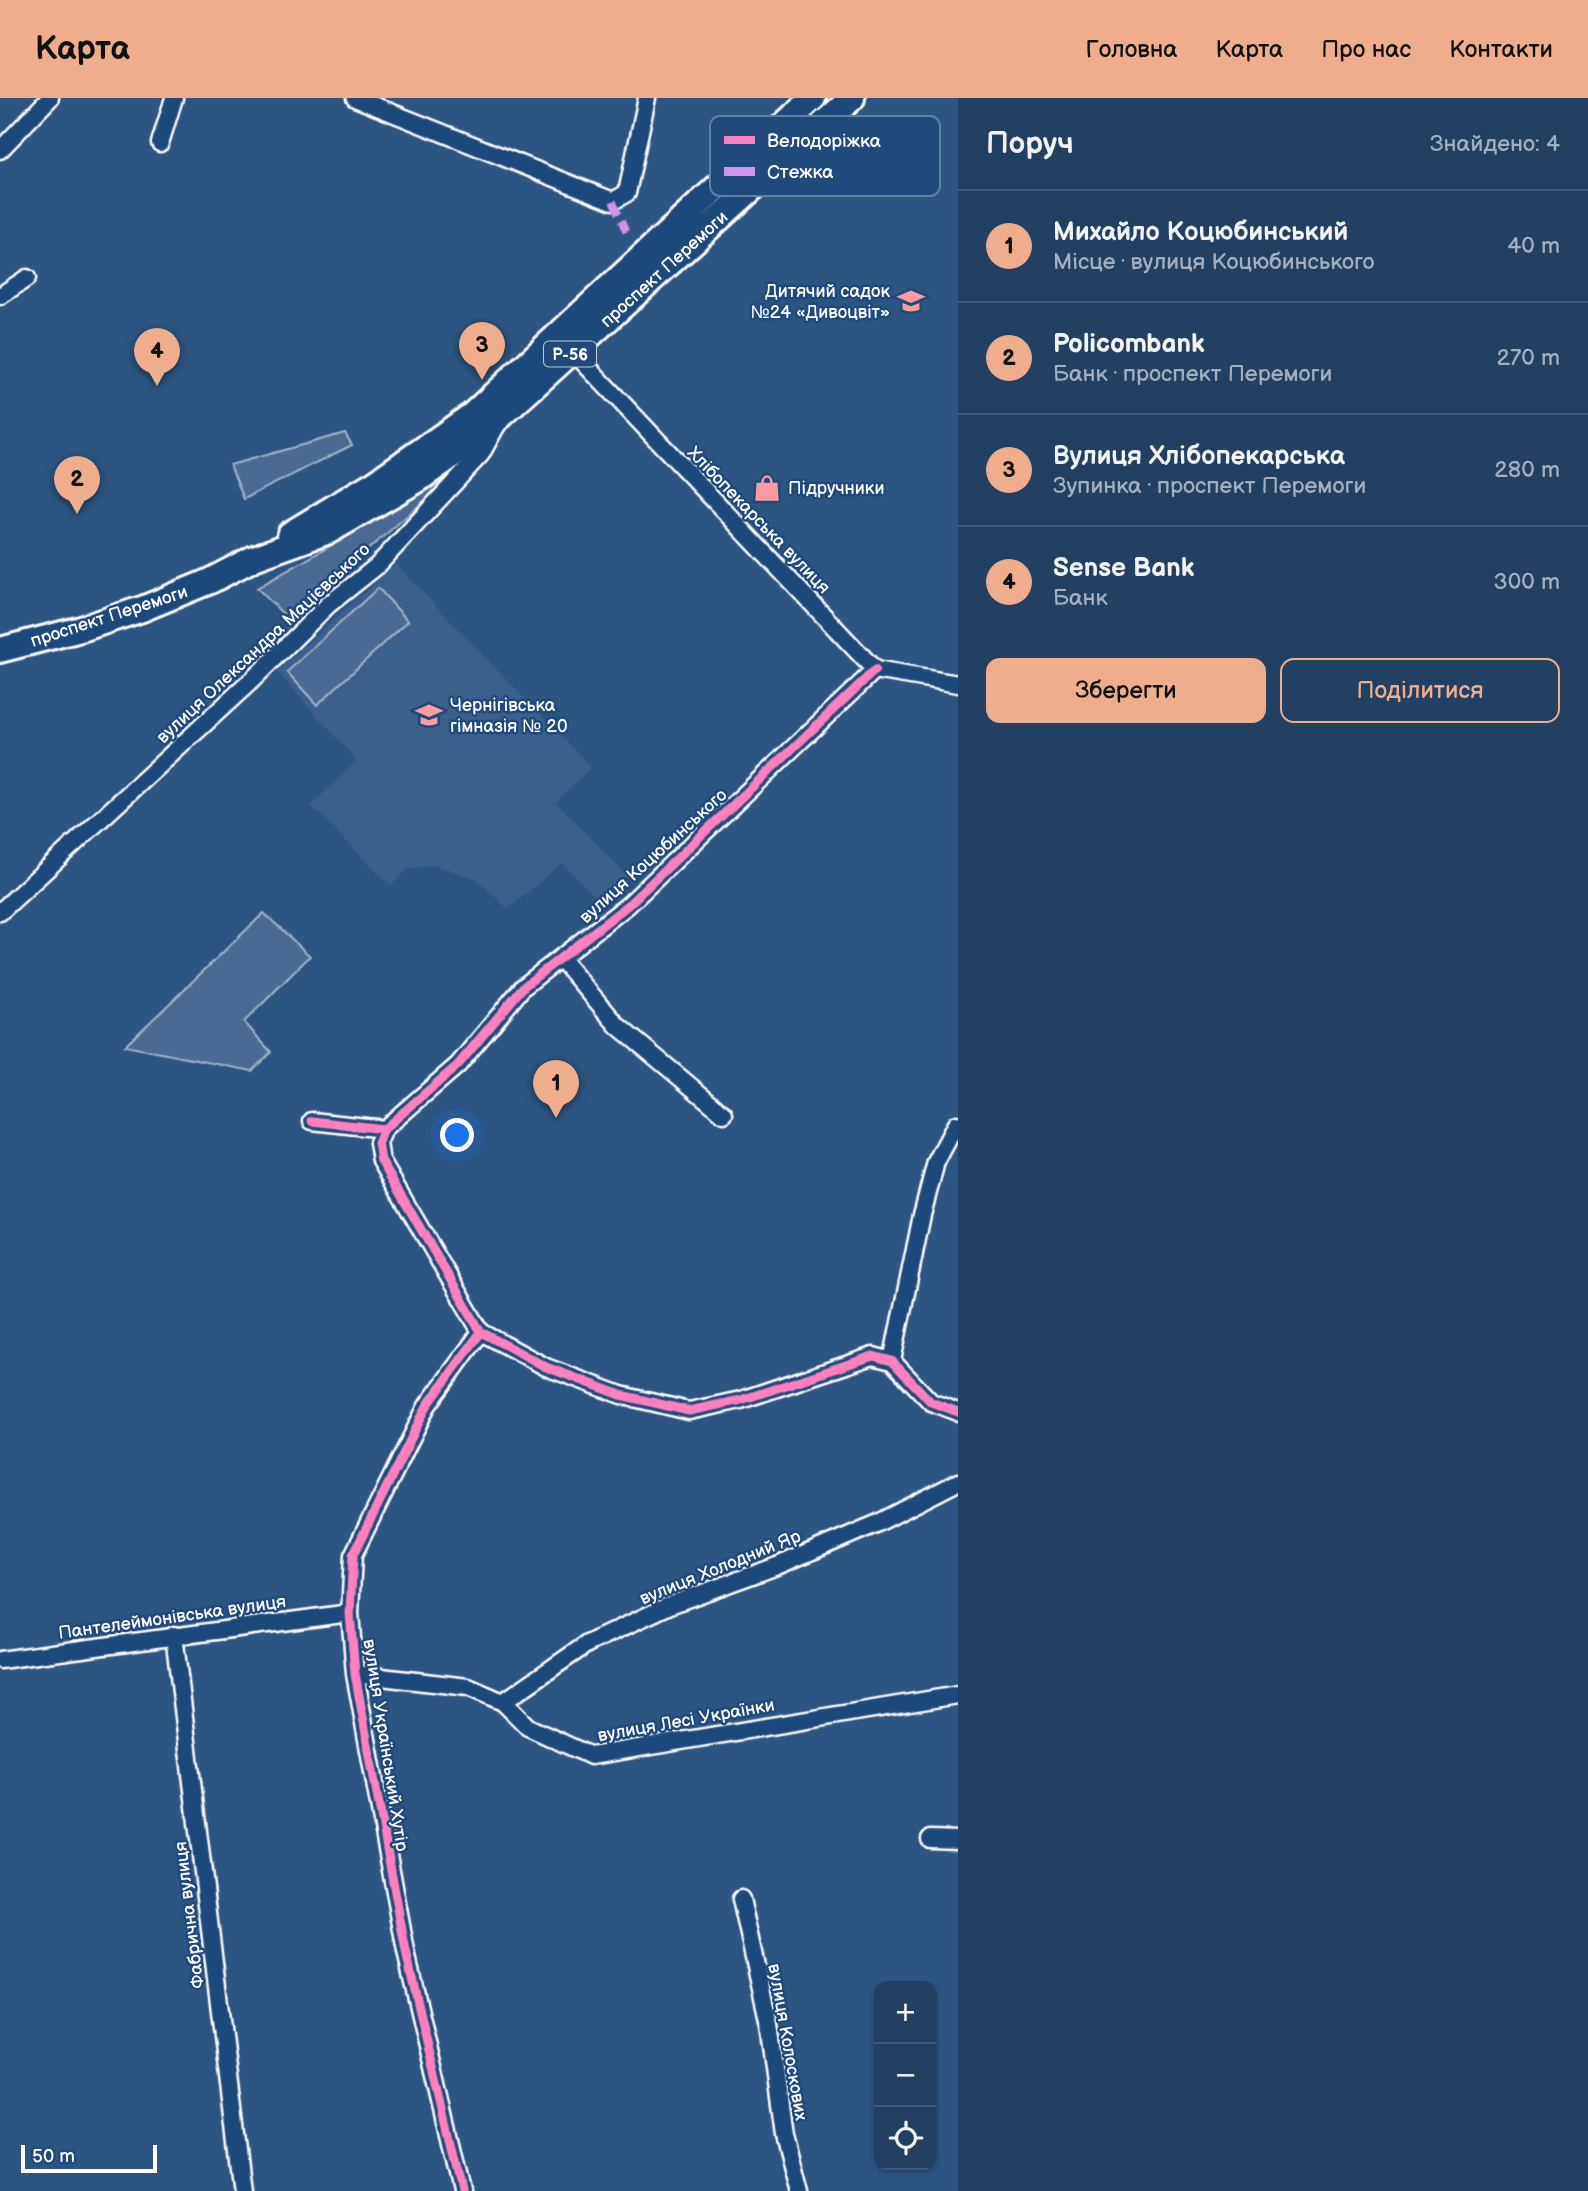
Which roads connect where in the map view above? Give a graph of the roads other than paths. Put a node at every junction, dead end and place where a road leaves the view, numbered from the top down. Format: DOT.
graph roads {
  1 [pos="50,98"];
  2 [pos="174,98"];
  3 [pos="355,98"];
  4 [pos="647,98"];
  5 [pos="813,98"];
  6 [pos="852,98"];
  7 [pos="795,116"];
  8 [pos="831,116"];
  9 [pos="160,142"];
  10 [pos="0,150"];
  11 [pos="714,196"];
  12 [pos="738,196"];
  13 [pos="27,278"];
  14 [pos="0,296"];
  15 [pos="565,344"];
  16 [pos="503,414"];
  17 [pos="254,558"];
  18 [pos="0,650"];
  19 [pos="875,670"];
  20 [pos="958,684"];
  21 [pos="0,912"];
  22 [pos="561,959"];
  23 [pos="724,1114"];
  24 [pos="312,1121"];
  25 [pos="956,1124"];
  26 [pos="384,1129"];
  27 [pos="481,1332"];
  28 [pos="892,1361"];
  29 [pos="958,1412"];
  30 [pos="958,1482"];
  31 [pos="350,1613"];
  32 [pos="174,1635"];
  33 [pos="0,1660"];
  34 [pos="355,1674"];
  35 [pos="958,1695"];
  36 [pos="503,1702"];
  37 [pos="930,1839"];
  38 [pos="958,1840"];
  39 [pos="741,1899"];
  40 [pos="242,2191"];
  41 [pos="462,2191"];
  42 [pos="799,2191"];
  1 -- 10 [label="street"];
  2 -- 9 [label="street"];
  3 -- 4 [label="street"];
  5 -- 7 [label="main road, проспект Перемоги / Р-56"];
  6 -- 8 [label="main road, проспект Перемоги / Р-56"];
  11 -- 15 [label="main road, проспект Перемоги / Р-56"];
  12 -- 15 [label="main road, проспект Перемоги / Р-56"];
  13 -- 14 [label="street"];
  15 -- 16 [label="main road, проспект Перемоги / Р-56"];
  15 -- 17 [label="main road, проспект Перемоги / Р-56"];
  15 -- 19 [label="street, Хлібопекарська вулиця"];
  16 -- 17 [label="main road, проспект Перемоги / Р-56"];
  16 -- 21 [label="street, вулиця Олександра Мацієвського"];
  17 -- 18 [label="main road, проспект Перемоги / Р-56"];
  19 -- 20 [label="street"];
  19 -- 22 [label="street, вулиця Коцюбинського"];
  22 -- 23 [label="street"];
  22 -- 26 [label="street, вулиця Коцюбинського"];
  24 -- 26 [label="street"];
  25 -- 28 [label="street"];
  26 -- 27 [label="street"];
  27 -- 28 [label="street"];
  27 -- 31 [label="street, вулиця Український Хутір"];
  28 -- 29 [label="street"];
  30 -- 36 [label="street, вулиця Холодний Яр"];
  31 -- 32 [label="street, Пантелеймонівська вулиця"];
  31 -- 34 [label="street, вулиця Український Хутір"];
  32 -- 33 [label="street, Пантелеймонівська вулиця"];
  32 -- 40 [label="street, Фабрична вулиця"];
  34 -- 36 [label="street, вулиця Лесі Українки"];
  34 -- 41 [label="street, вулиця Український Хутір"];
  35 -- 36 [label="street, вулиця Лесі Українки"];
  37 -- 38 [label="street"];
  39 -- 42 [label="street, вулиця Колоскових"];
}
